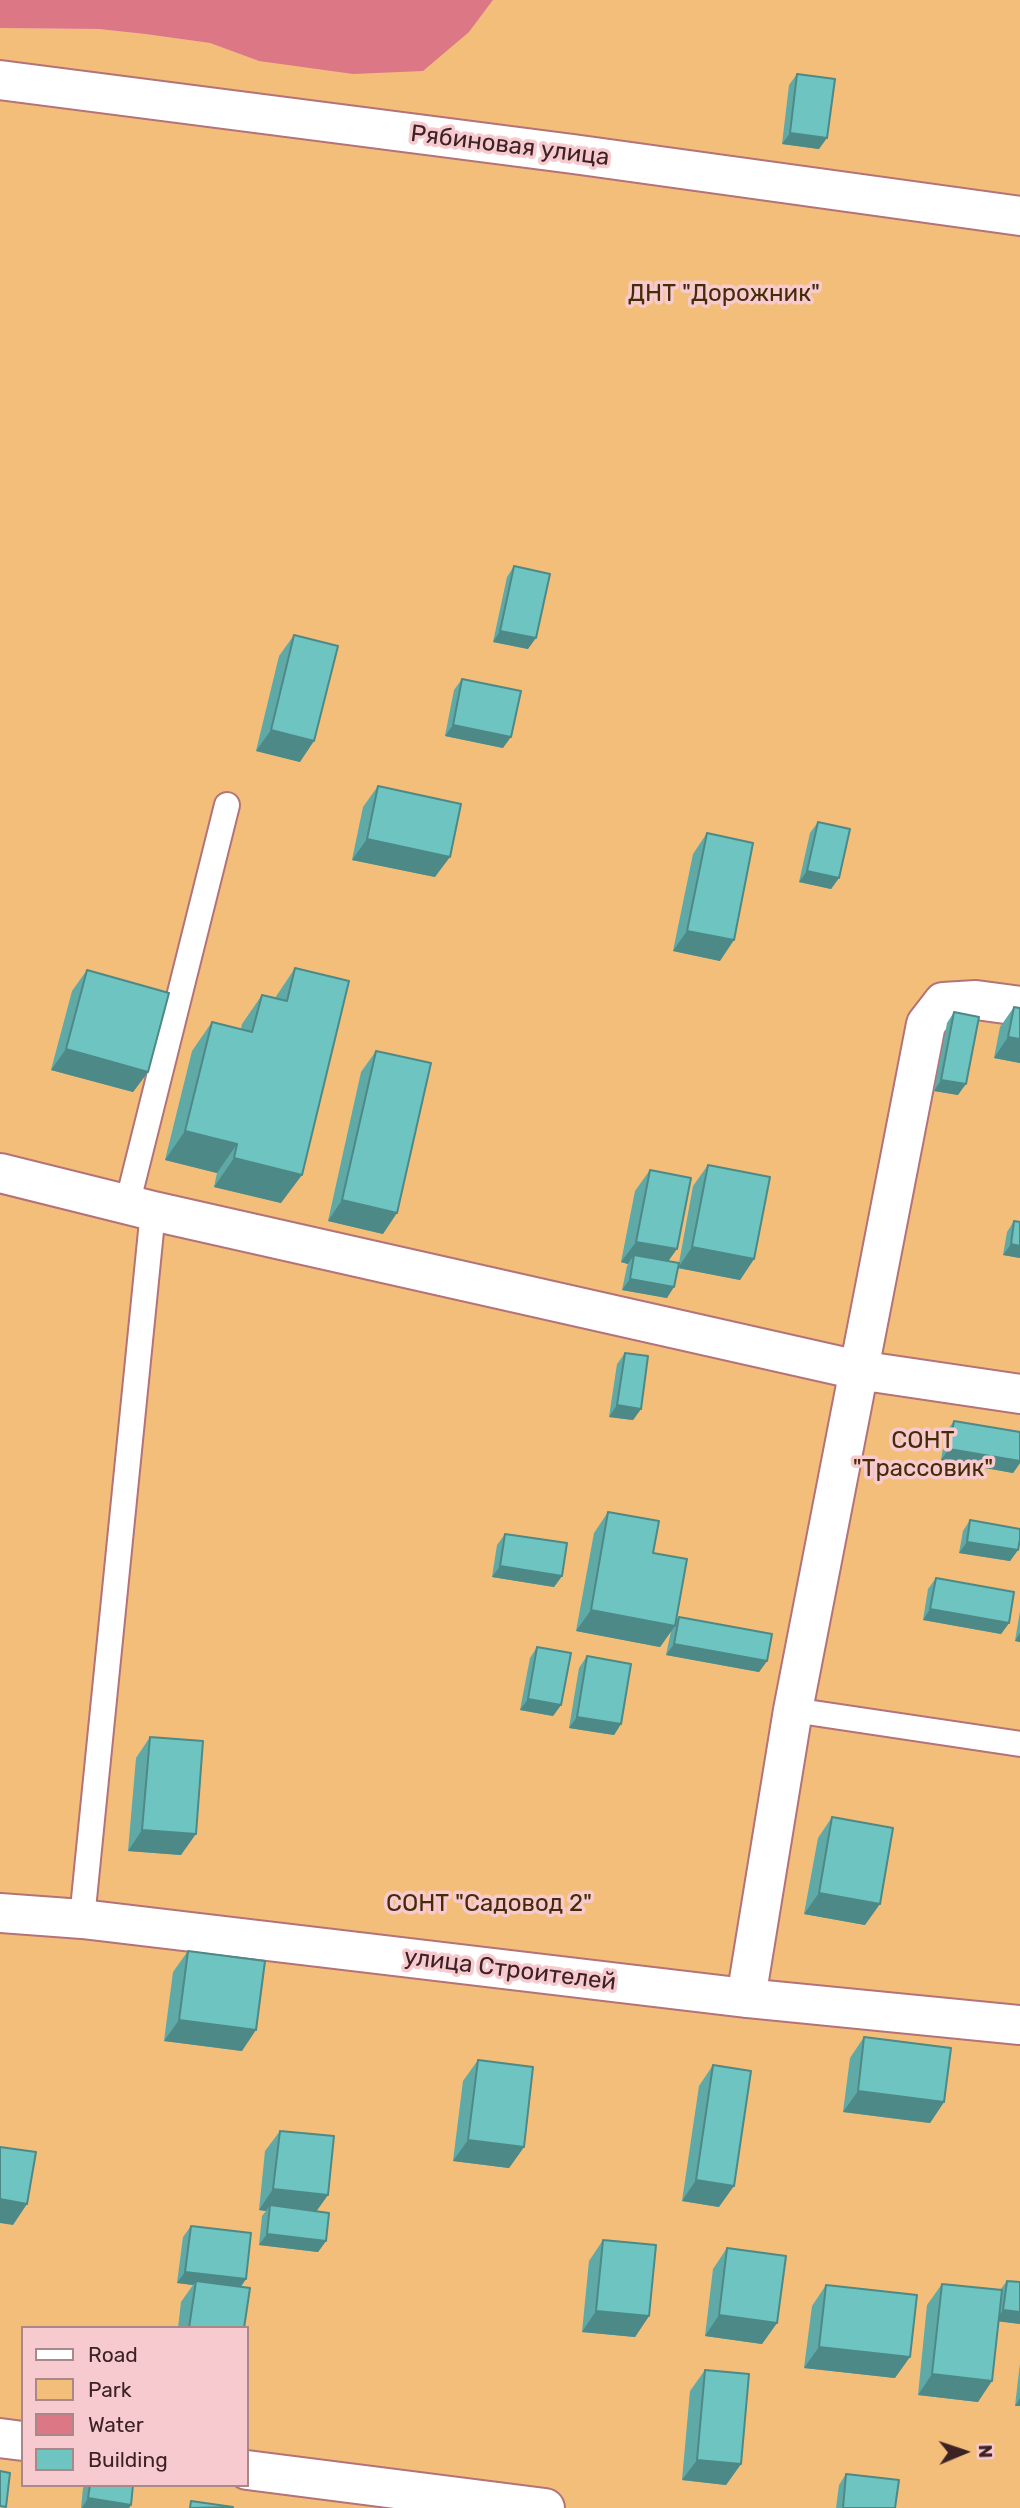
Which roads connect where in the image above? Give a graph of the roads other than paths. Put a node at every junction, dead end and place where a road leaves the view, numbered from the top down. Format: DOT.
graph roads {
  1 [pos="0,80"];
  2 [pos="1020,216"];
  3 [pos="227,805"];
  4 [pos="1020,1006"];
  5 [pos="0,1173"];
  6 [pos="140,1208"];
  7 [pos="858,1370"];
  8 [pos="1020,1394"];
  9 [pos="793,1710"];
  10 [pos="1020,1744"];
  11 [pos="0,1913"];
  12 [pos="82,1919"];
  13 [pos="746,1998"];
  14 [pos="1020,2025"];
  15 [pos="0,2438"];
  16 [pos="21,2441"];
  17 [pos="248,2470"];
  18 [pos="545,2508"];
  1 -- 2 [label="street, Рябиновая улица"];
  3 -- 6 [label="lane"];
  4 -- 7 [label="street"];
  5 -- 6 [label="street"];
  6 -- 7 [label="street"];
  6 -- 12 [label="lane"];
  7 -- 8 [label="street"];
  7 -- 9 [label="street"];
  9 -- 10 [label="lane"];
  9 -- 13 [label="street"];
  11 -- 12 [label="street, улица Строителей"];
  12 -- 13 [label="street, улица Строителей"];
  13 -- 14 [label="street, улица Строителей"];
  15 -- 16 [label="street"];
  17 -- 18 [label="street"];
}
